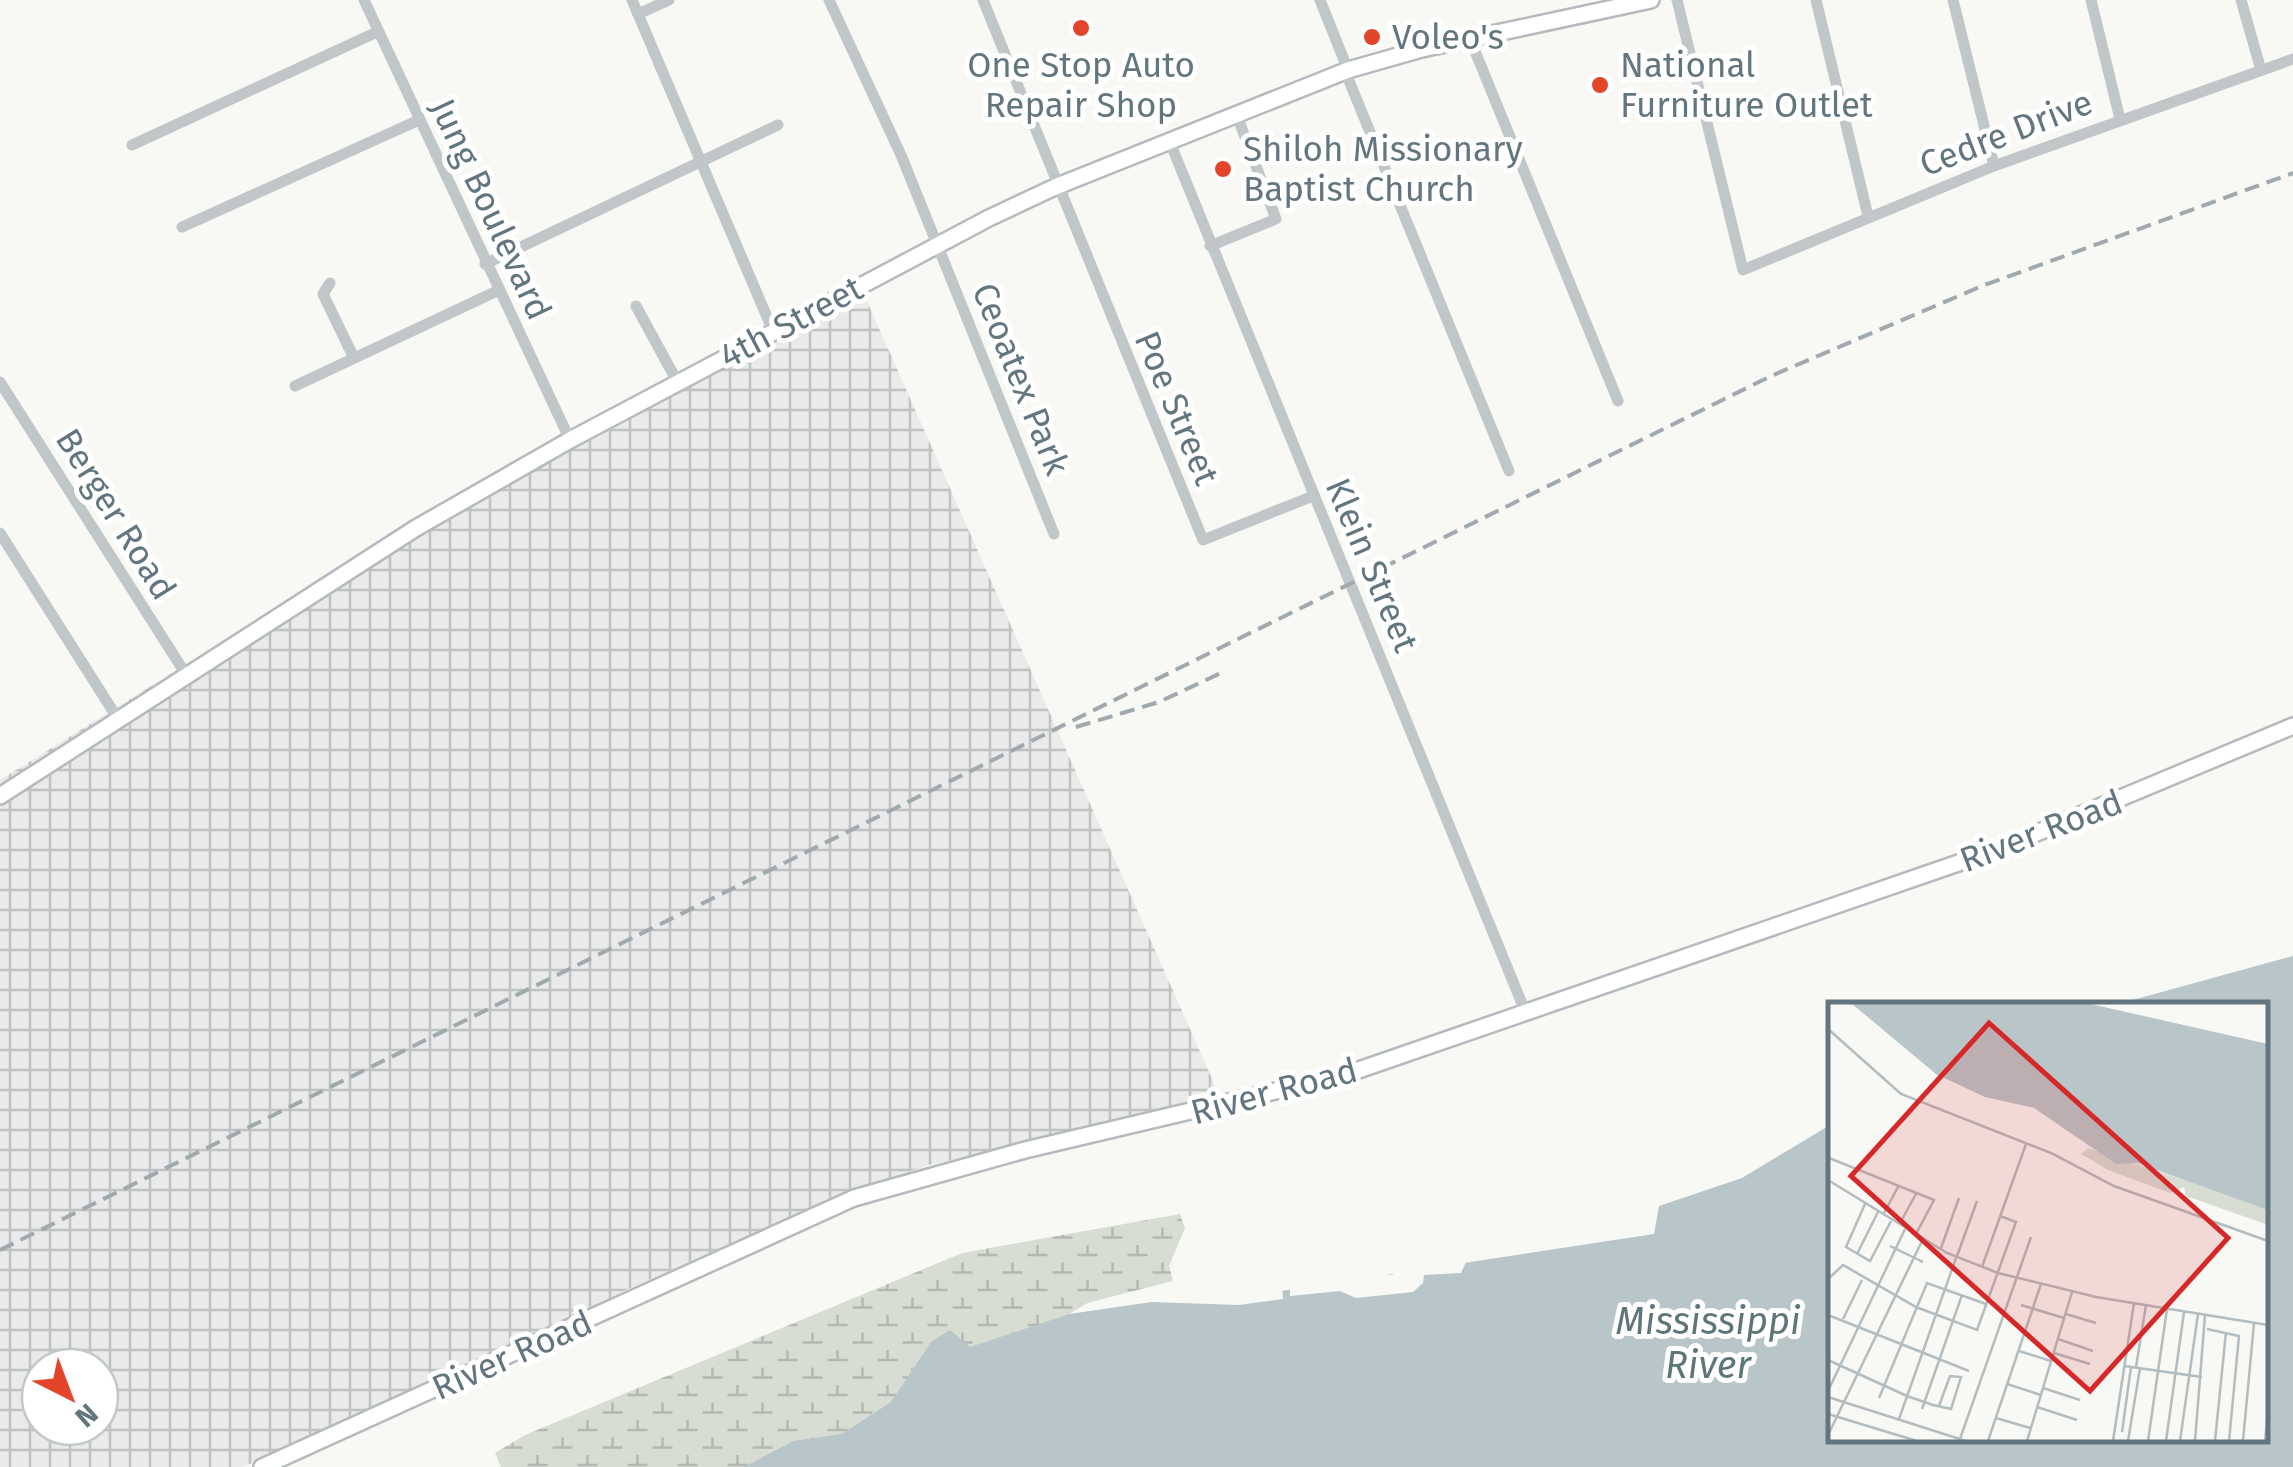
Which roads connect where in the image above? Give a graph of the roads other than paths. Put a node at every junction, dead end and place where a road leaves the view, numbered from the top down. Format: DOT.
graph roads {
  1 [pos="364,0"];
  2 [pos="632,0"];
  3 [pos="669,0"];
  4 [pos="829,0"];
  5 [pos="983,0"];
  6 [pos="1320,0"];
  7 [pos="1651,0"];
  8 [pos="1677,0"];
  9 [pos="1816,0"];
  10 [pos="1953,0"];
  11 [pos="2091,0"];
  12 [pos="2241,0"];
  13 [pos="638,14"];
  14 [pos="377,32"];
  15 [pos="1470,38"];
  16 [pos="2293,59"];
  17 [pos="1347,70"];
  18 [pos="2261,70"];
  19 [pos="1236,114"];
  20 [pos="2120,119"];
  21 [pos="419,120"];
  22 [pos="778,125"];
  23 [pos="1168,140"];
  24 [pos="132,144"];
  25 [pos="701,160"];
  26 [pos="1994,166"];
  27 [pos="1055,187"];
  28 [pos="1868,216"];
  29 [pos="182,227"];
  30 [pos="937,245"];
  31 [pos="1210,246"];
  32 [pos="485,264"];
  33 [pos="330,282"];
  34 [pos="497,291"];
  35 [pos="636,306"];
  36 [pos="773,331"];
  37 [pos="354,358"];
  38 [pos="0,382"];
  39 [pos="678,382"];
  40 [pos="295,386"];
  41 [pos="1618,401"];
  42 [pos="570,440"];
  43 [pos="1508,471"];
  44 [pos="1313,496"];
  45 [pos="0,532"];
  46 [pos="1054,534"];
  47 [pos="187,676"];
  48 [pos="118,720"];
  49 [pos="2293,726"];
  50 [pos="0,796"];
  51 [pos="1525,1011"];
  52 [pos="262,1467"];
  1 -- 14 [label="street, Jung Boulevard"];
  2 -- 13 [label="street"];
  3 -- 13 [label="street"];
  4 -- 30 [label="street, Ceoatex Park"];
  5 -- 27 [label="street"];
  6 -- 17 [label="street"];
  7 -- 15 [label="main road, 4th Street"];
  8 -- 28 [label="street, Cedre Drive"];
  9 -- 28 [label="street"];
  10 -- 26 [label="street"];
  11 -- 20 [label="street"];
  12 -- 18 [label="street"];
  13 -- 25 [label="street"];
  14 -- 21 [label="street, Jung Boulevard"];
  14 -- 24 [label="street"];
  15 -- 17 [label="main road, 4th Street"];
  15 -- 41 [label="street"];
  16 -- 18 [label="street, Cedre Drive"];
  17 -- 19 [label="main road, 4th Street"];
  17 -- 43 [label="street"];
  18 -- 20 [label="street, Cedre Drive"];
  19 -- 23 [label="main road, 4th Street"];
  19 -- 31 [label="street"];
  20 -- 26 [label="street, Cedre Drive"];
  21 -- 29 [label="street"];
  21 -- 32 [label="street, Jung Boulevard"];
  22 -- 25 [label="street"];
  23 -- 27 [label="main road, 4th Street"];
  23 -- 31 [label="street, Klein Street"];
  25 -- 32 [label="street"];
  25 -- 36 [label="street"];
  26 -- 28 [label="street, Cedre Drive"];
  27 -- 30 [label="main road, 4th Street"];
  27 -- 44 [label="street, Poe Street"];
  30 -- 36 [label="main road, 4th Street"];
  30 -- 46 [label="street, Ceoatex Park"];
  31 -- 44 [label="street, Klein Street"];
  32 -- 34 [label="street, Jung Boulevard"];
  33 -- 37 [label="street"];
  34 -- 37 [label="street"];
  34 -- 42 [label="street, Jung Boulevard"];
  35 -- 39 [label="street"];
  36 -- 39 [label="main road, 4th Street"];
  37 -- 40 [label="street"];
  38 -- 47 [label="street, Berger Road"];
  39 -- 42 [label="main road, 4th Street"];
  42 -- 47 [label="main road, 4th Street"];
  44 -- 51 [label="street, Klein Street"];
  45 -- 48 [label="street"];
  47 -- 48 [label="main road, 4th Street"];
  48 -- 50 [label="main road, 4th Street"];
  49 -- 51 [label="main road, River Road"];
  51 -- 52 [label="main road, River Road"];
}
